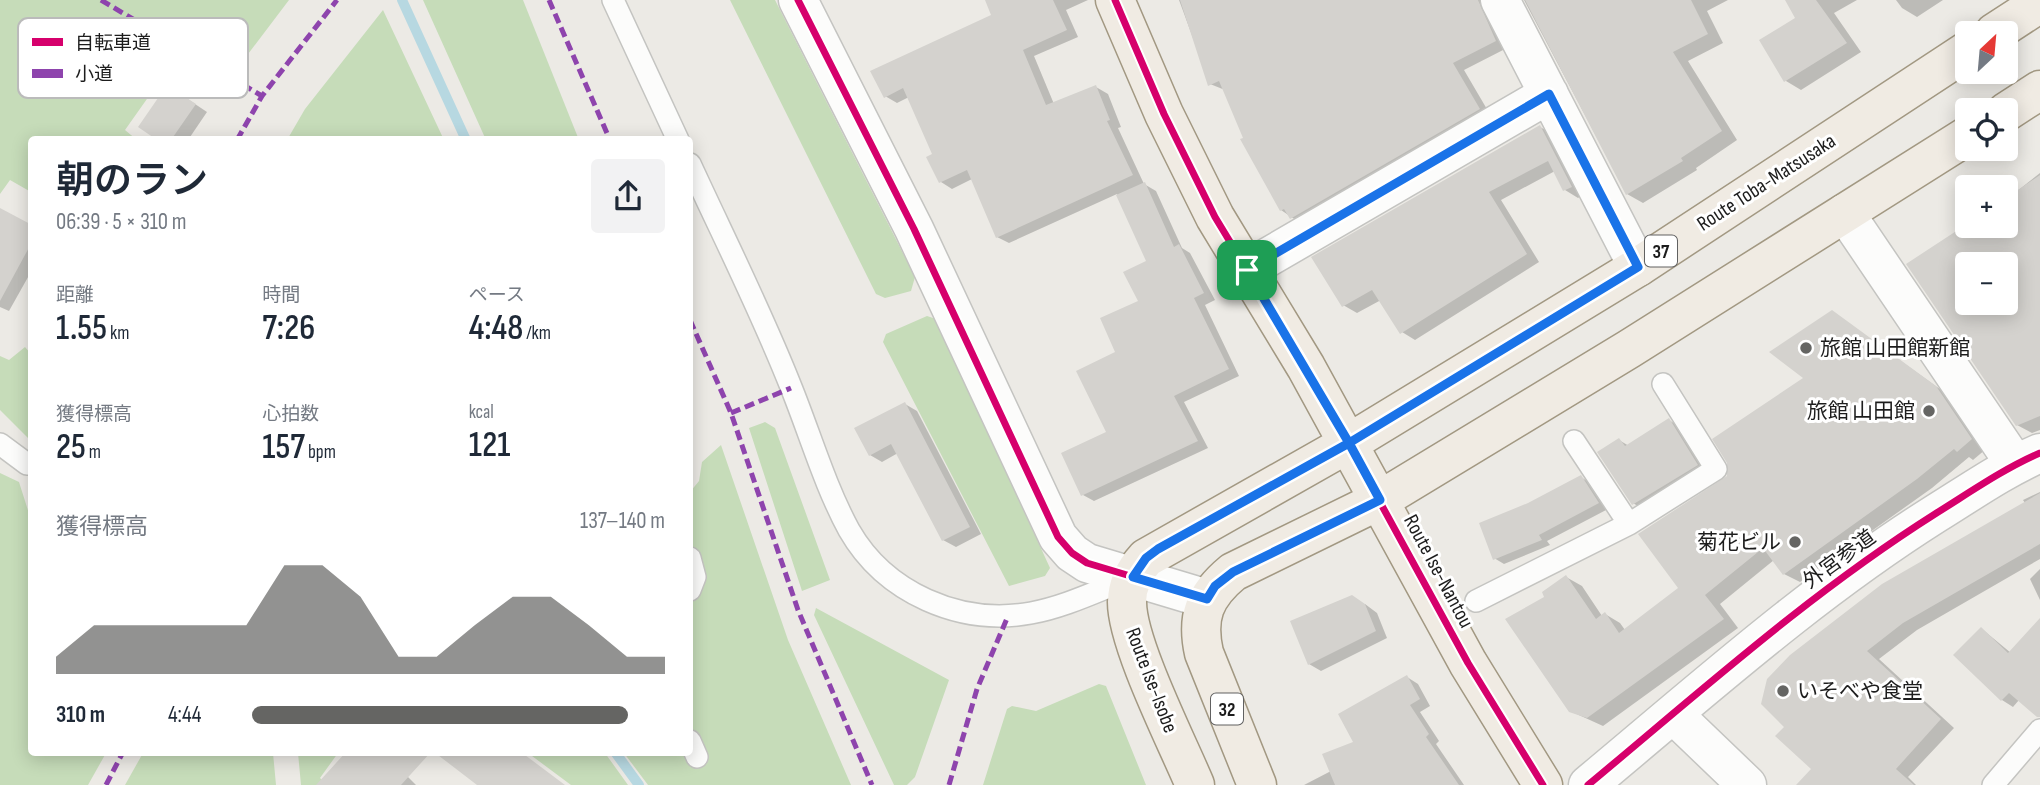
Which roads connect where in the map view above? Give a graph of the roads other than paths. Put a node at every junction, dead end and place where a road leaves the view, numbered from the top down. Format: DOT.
graph roads {
  1 [pos="613,0"];
  2 [pos="798,0"];
  3 [pos="1115,0"];
  4 [pos="1500,0"];
  5 [pos="2030,4"];
  6 [pos="2009,21"];
  7 [pos="1955,59"];
  8 [pos="2040,90"];
  9 [pos="1549,94"];
  10 [pos="2018,104"];
  11 [pos="676,136"];
  12 [pos="1955,144"];
  13 [pos="693,170"];
  14 [pos="1845,213"];
  15 [pos="1638,267"];
  16 [pos="1247,270"];
  17 [pos="1663,384"];
  18 [pos="1574,441"];
  19 [pos="1349,443"];
  20 [pos="0,444"];
  21 [pos="2027,458"];
  22 [pos="28,464"];
  23 [pos="1380,500"];
  24 [pos="1629,524"];
  25 [pos="1133,577"];
  26 [pos="1207,599"];
  27 [pos="1476,601"];
  28 [pos="1673,714"];
  29 [pos="2040,730"];
  30 [pos="1195,785"];
  31 [pos="1257,785"];
  32 [pos="1543,785"];
  33 [pos="1588,785"];
  34 [pos="1747,785"];
  35 [pos="1993,785"];
  1 -- 11 [label="lane"];
  2 -- 25 [label="street"];
  3 -- 16 [label="main road, Route Ise-Nantou"];
  4 -- 9 [label="street"];
  5 -- 6 [label="main road"];
  7 -- 15 [label="main road, Route Toba-Matsusaka / 37"];
  8 -- 10 [label="main road"];
  9 -- 15 [label="street"];
  9 -- 16 [label="street"];
  12 -- 14 [label="main road"];
  13 -- 25 [label="lane"];
  14 -- 21 [label="street"];
  14 -- 23 [label="main road"];
  15 -- 19 [label="main road, Route Toba-Matsusaka / 37"];
  16 -- 19 [label="main road, Route Ise-Nantou"];
  17 -- 24 [label="lane"];
  18 -- 24 [label="lane"];
  19 -- 23 [label="main road, Route Ise-Nantou"];
  19 -- 25 [label="main road"];
  20 -- 22 [label="lane"];
  21 -- 28 [label="street, 外宮参道"];
  23 -- 26 [label="main road"];
  23 -- 32 [label="main road, Route Ise-Nantou"];
  24 -- 27 [label="lane"];
  25 -- 26 [label="street"];
  25 -- 30 [label="main road, Route Ise-Isobe"];
  26 -- 31 [label="main road, 32"];
  28 -- 33 [label="street, 外宮参道"];
  28 -- 34 [label="street"];
  29 -- 35 [label="lane"];
}
